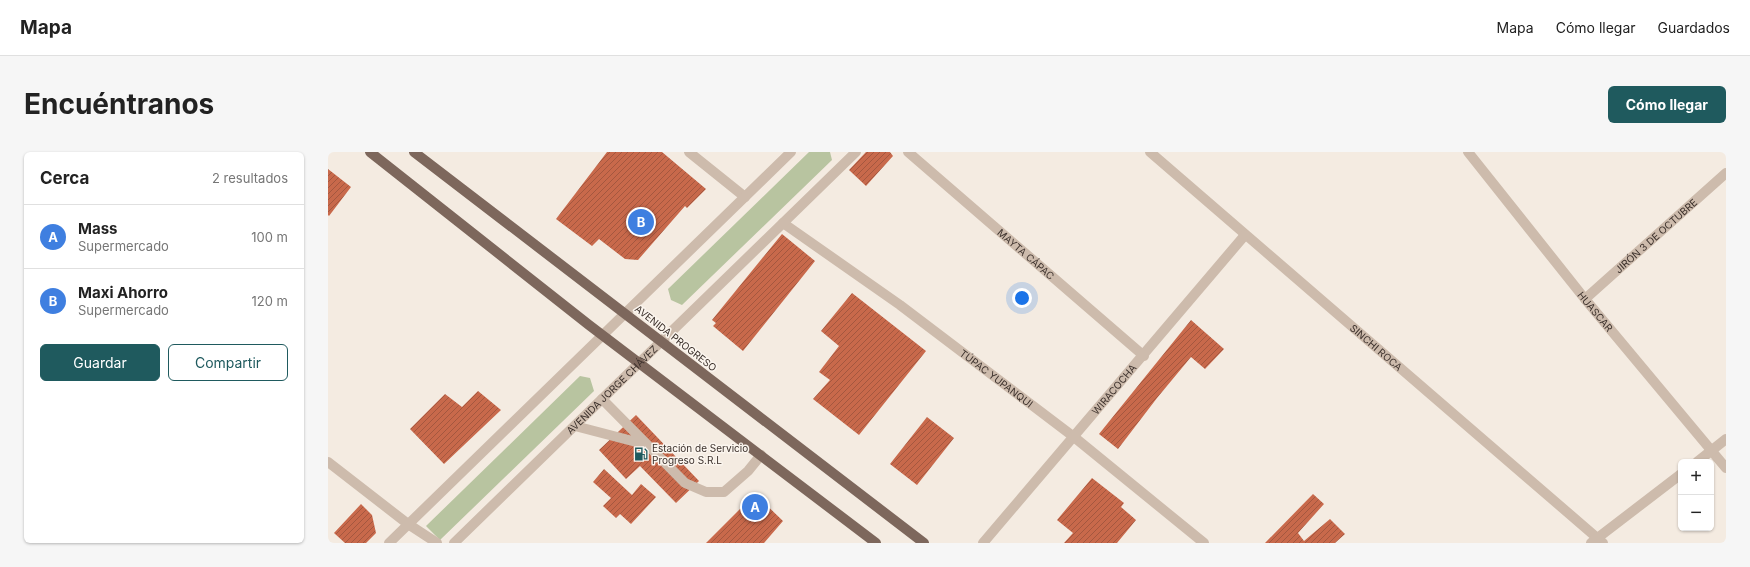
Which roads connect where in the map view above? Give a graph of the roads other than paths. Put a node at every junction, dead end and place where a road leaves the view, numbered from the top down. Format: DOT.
graph roads {
  1 [pos="370,152"];
  2 [pos="414,152"];
  3 [pos="689,152"];
  4 [pos="791,152"];
  5 [pos="856,152"];
  6 [pos="908,152"];
  7 [pos="1150,152"];
  8 [pos="1468,152"];
  9 [pos="1726,173"];
  10 [pos="745,197"];
  11 [pos="783,223"];
  12 [pos="1246,235"];
  13 [pos="1585,299"];
  14 [pos="625,314"];
  15 [pos="603,335"];
  16 [pos="661,342"];
  17 [pos="1144,356"];
  18 [pos="640,362"];
  19 [pos="602,399"];
  20 [pos="575,426"];
  21 [pos="1074,437"];
  22 [pos="1726,439"];
  23 [pos="645,444"];
  24 [pos="1711,451"];
  25 [pos="761,455"];
  26 [pos="1701,459"];
  27 [pos="328,462"];
  28 [pos="1726,468"];
  29 [pos="1678,476"];
  30 [pos="408,524"];
  31 [pos="1597,541"];
  32 [pos="389,543"];
  33 [pos="436,543"];
  34 [pos="454,543"];
  35 [pos="876,543"];
  36 [pos="924,543"];
  37 [pos="983,543"];
  38 [pos="1204,543"];
  1 -- 15 [label="main road"];
  2 -- 14 [label="main road, AVENIDA PROGRESO"];
  3 -- 10 [label="street"];
  4 -- 10 [label="street"];
  5 -- 11 [label="street, AVENIDA JORGE CHÁVEZ"];
  6 -- 17 [label="street, MAYTA CÁPAC"];
  7 -- 12 [label="street, SINCHI ROCA"];
  8 -- 13 [label="street, HUASCAR"];
  9 -- 13 [label="street, JIRÓN 3 DE OCTUBRE"];
  10 -- 14 [label="street"];
  11 -- 16 [label="street, AVENIDA JORGE CHÁVEZ"];
  11 -- 21 [label="street, TÚPAC YUPANQUI"];
  12 -- 17 [label="street, WIRACOCHA"];
  12 -- 31 [label="street, SINCHI ROCA"];
  13 -- 24 [label="street, HUASCAR"];
  14 -- 15 [label="street"];
  14 -- 16 [label="main road, AVENIDA PROGRESO"];
  15 -- 18 [label="main road"];
  15 -- 30 [label="street"];
  16 -- 18 [label="street, AVENIDA JORGE CHÁVEZ"];
  16 -- 36 [label="main road, AVENIDA PROGRESO"];
  17 -- 21 [label="street, WIRACOCHA"];
  18 -- 19 [label="street, AVENIDA JORGE CHÁVEZ"];
  18 -- 25 [label="main road"];
  19 -- 20 [label="street, AVENIDA JORGE CHÁVEZ"];
  19 -- 23 [label="street"];
  20 -- 23 [label="street"];
  20 -- 34 [label="street, AVENIDA JORGE CHÁVEZ"];
  21 -- 37 [label="street, WIRACOCHA"];
  21 -- 38 [label="street, TÚPAC YUPANQUI"];
  22 -- 24 [label="street"];
  23 -- 25 [label="street"];
  24 -- 26 [label="street"];
  24 -- 28 [label="street, HUASCAR"];
  25 -- 35 [label="main road"];
  27 -- 30 [label="street"];
  29 -- 31 [label="street"];
  30 -- 32 [label="street"];
  30 -- 33 [label="street"];
}
